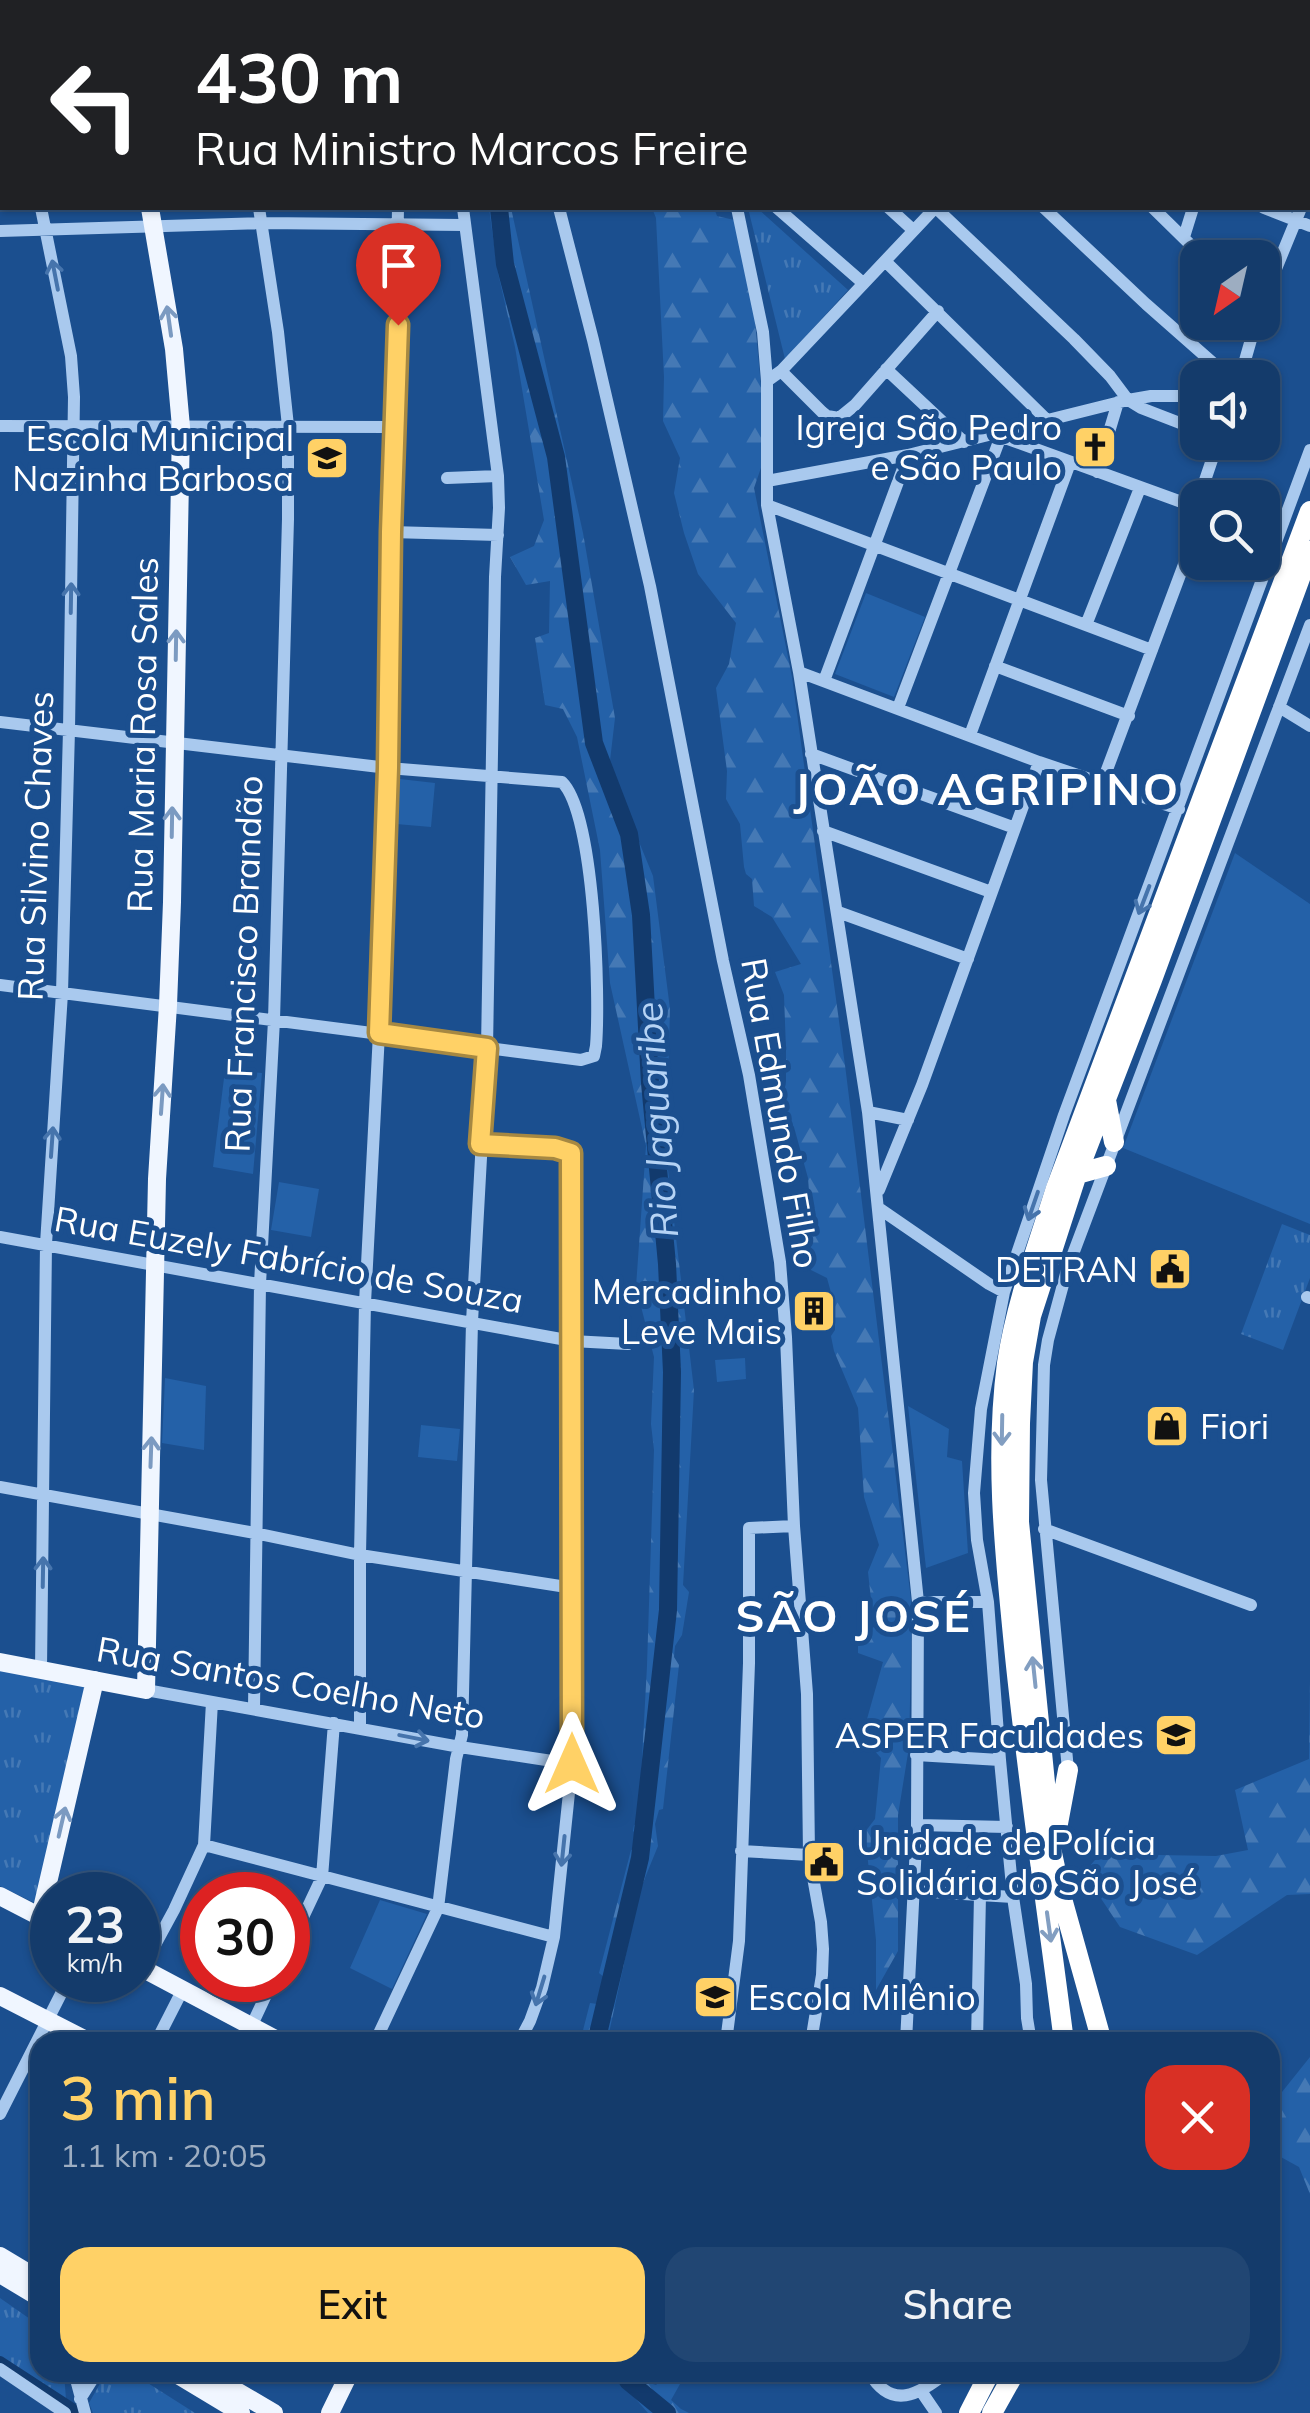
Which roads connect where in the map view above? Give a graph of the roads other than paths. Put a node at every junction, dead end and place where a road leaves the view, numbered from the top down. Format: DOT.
graph roads {
  1 [pos="42,210"];
  2 [pos="150,210"];
  3 [pos="259,210"];
  4 [pos="398,210"];
  5 [pos="463,210"];
  6 [pos="560,210"];
  7 [pos="737,210"];
  8 [pos="779,210"];
  9 [pos="891,210"];
  10 [pos="933,210"];
  11 [pos="937,210"];
  12 [pos="1046,210"];
  13 [pos="1155,210"];
  14 [pos="1191,210"];
  15 [pos="1298,214"];
  16 [pos="262,224"];
  17 [pos="399,224"];
  18 [pos="464,225"];
  19 [pos="1310,226"];
  20 [pos="153,228"];
  21 [pos="912,229"];
  22 [pos="47,230"];
  23 [pos="0,231"];
  24 [pos="1184,237"];
  25 [pos="1187,240"];
  26 [pos="1280,258"];
  27 [pos="885,261"];
  28 [pos="862,283"];
  29 [pos="938,311"];
  30 [pos="1210,360"];
  31 [pos="886,369"];
  32 [pos="780,371"];
  33 [pos="767,380"];
  34 [pos="1180,396"];
  35 [pos="1123,401"];
  36 [pos="1047,420"];
  37 [pos="1180,423"];
  38 [pos="0,426"];
  39 [pos="180,426"];
  40 [pos="288,426"];
  41 [pos="396,426"];
  42 [pos="74,427"];
  43 [pos="997,435"];
  44 [pos="964,442"];
  45 [pos="1310,450"];
  46 [pos="908,455"];
  47 [pos="1070,463"];
  48 [pos="1097,472"];
  49 [pos="498,476"];
  50 [pos="447,478"];
  51 [pos="767,481"];
  52 [pos="1140,488"];
  53 [pos="1180,499"];
  54 [pos="767,506"];
  55 [pos="1310,510"];
  56 [pos="1280,529"];
  57 [pos="391,532"];
  58 [pos="498,535"];
  59 [pos="874,545"];
  60 [pos="1310,551"];
  61 [pos="949,574"];
  62 [pos="1180,575"];
  63 [pos="1262,580"];
  64 [pos="1020,600"];
  65 [pos="1086,625"];
  66 [pos="1310,625"];
  67 [pos="1152,650"];
  68 [pos="995,666"];
  69 [pos="1293,670"];
  70 [pos="800,672"];
  71 [pos="1310,677"];
  72 [pos="824,682"];
  73 [pos="1279,707"];
  74 [pos="898,708"];
  75 [pos="1128,716"];
  76 [pos="0,722"];
  77 [pos="1310,726"];
  78 [pos="69,730"];
  79 [pos="970,735"];
  80 [pos="173,743"];
  81 [pos="811,754"];
  82 [pos="280,756"];
  83 [pos="1039,762"];
  84 [pos="388,768"];
  85 [pos="492,778"];
  86 [pos="1102,784"];
  87 [pos="1179,809"];
  88 [pos="1015,828"];
  89 [pos="822,831"];
  90 [pos="991,892"];
  91 [pos="838,912"];
  92 [pos="968,960"];
  93 [pos="0,985"];
  94 [pos="62,993"];
  95 [pos="168,1006"];
  96 [pos="274,1020"];
  97 [pos="379,1033"];
  98 [pos="487,1048"];
  99 [pos="1106,1100"];
  100 [pos="868,1112"];
  101 [pos="908,1120"];
  102 [pos="1114,1142"];
  103 [pos="480,1144"];
  104 [pos="1106,1166"];
  105 [pos="1077,1174"];
  106 [pos="878,1192"];
  107 [pos="880,1209"];
  108 [pos="0,1237"];
  109 [pos="46,1244"];
  110 [pos="156,1266"];
  111 [pos="1026,1280"];
  112 [pos="260,1284"];
  113 [pos="1004,1292"];
  114 [pos="365,1304"];
  115 [pos="472,1322"];
  116 [pos="996,1334"];
  117 [pos="572,1341"];
  118 [pos="628,1344"];
  119 [pos="1008,1360"];
  120 [pos="0,1487"];
  121 [pos="44,1494"];
  122 [pos="150,1514"];
  123 [pos="794,1526"];
  124 [pos="1044,1530"];
  125 [pos="255,1533"];
  126 [pos="360,1555"];
  127 [pos="467,1571"];
  128 [pos="573,1588"];
  129 [pos="918,1602"];
  130 [pos="988,1602"];
  131 [pos="1251,1605"];
  132 [pos="0,1662"];
  133 [pos="41,1669"];
  134 [pos="95,1680"];
  135 [pos="146,1690"];
  136 [pos="212,1702"];
  137 [pos="254,1708"];
  138 [pos="334,1722"];
  139 [pos="360,1728"];
  140 [pos="460,1747"];
  141 [pos="916,1755"];
  142 [pos="1000,1760"];
  143 [pos="572,1764"];
  144 [pos="1068,1770"];
  145 [pos="917,1825"];
  146 [pos="1007,1826"];
  147 [pos="204,1846"];
  148 [pos="741,1851"];
  149 [pos="809,1855"];
  150 [pos="56,1872"];
  151 [pos="322,1877"];
  152 [pos="913,1891"];
  153 [pos="0,1896"];
  154 [pos="980,1896"];
  155 [pos="1061,1896"];
  156 [pos="1013,1897"];
  157 [pos="310,1902"];
  158 [pos="438,1908"];
  159 [pos="30,1912"];
  160 [pos="160,1934"];
  161 [pos="554,1937"];
  162 [pos="180,1995"];
  163 [pos="0,1996"];
  164 [pos="56,2002"];
  165 [pos="203,2002"];
  166 [pos="263,2002"];
  167 [pos="47,2020"];
  168 [pos="251,2027"];
  169 [pos="41,2032"];
  170 [pos="70,2032"];
  171 [pos="161,2032"];
  172 [pos="260,2032"];
  173 [pos="380,2032"];
  174 [pos="524,2032"];
  175 [pos="727,2032"];
  176 [pos="812,2032"];
  177 [pos="906,2032"];
  178 [pos="977,2032"];
  179 [pos="1030,2032"];
  180 [pos="1063,2032"];
  181 [pos="1099,2032"];
  182 [pos="30,2054"];
  183 [pos="0,2114"];
  184 [pos="0,2256"];
  185 [pos="30,2273"];
  186 [pos="0,2274"];
  187 [pos="30,2292"];
  188 [pos="0,2369"];
  189 [pos="76,2382"];
  190 [pos="93,2382"];
  191 [pos="190,2382"];
  192 [pos="221,2382"];
  193 [pos="345,2382"];
  194 [pos="875,2382"];
  195 [pos="921,2382"];
  196 [pos="933,2382"];
  197 [pos="985,2382"];
  198 [pos="1009,2382"];
  199 [pos="921,2391"];
  200 [pos="82,2407"];
  201 [pos="66,2413"];
  202 [pos="241,2413"];
  203 [pos="274,2413"];
  204 [pos="330,2413"];
  205 [pos="936,2413"];
  206 [pos="968,2413"];
  207 [pos="992,2413"];
  1 -- 22 [label="street, Rua Silvino Chaves"];
  2 -- 20 [label="main road, Rua Maria Rosa Sales"];
  3 -- 16 [label="street, Rua Francisco Brandão"];
  4 -- 17 [label="street"];
  5 -- 18 [label="street"];
  6 -- 123 [label="street, Rua Edmundo Filho"];
  7 -- 33 [label="street"];
  8 -- 28 [label="street"];
  9 -- 21 [label="street"];
  10 -- 21 [label="street"];
  11 -- 35 [label="street"];
  12 -- 30 [label="street"];
  13 -- 24 [label="street"];
  14 -- 24 [label="street"];
  15 -- 19 [label="street"];
  15 -- 26 [label="street"];
  16 -- 17 [label="street"];
  16 -- 20 [label="street"];
  16 -- 40 [label="street, Rua Francisco Brandão"];
  17 -- 18 [label="street"];
  17 -- 41 [label="street"];
  18 -- 49 [label="street"];
  20 -- 22 [label="street"];
  39 -- 20 [label="main road, Rua Maria Rosa Sales, one-way"];
  21 -- 27 [label="street"];
  22 -- 23 [label="street"];
  42 -- 22 [label="street, Rua Silvino Chaves, one-way"];
  24 -- 25 [label="street"];
  27 -- 28 [label="street"];
  27 -- 29 [label="street"];
  28 -- 32 [label="street"];
  29 -- 31 [label="street"];
  29 -- 36 [label="street"];
  31 -- 32 [label="street"];
  31 -- 44 [label="street"];
  32 -- 33 [label="street"];
  33 -- 51 [label="street"];
  34 -- 35 [label="street"];
  35 -- 36 [label="street"];
  35 -- 37 [label="street"];
  35 -- 48 [label="street"];
  36 -- 43 [label="street"];
  38 -- 42 [label="street"];
  39 -- 40 [label="street"];
  39 -- 42 [label="street"];
  80 -- 39 [label="main road, Rua Maria Rosa Sales, one-way"];
  40 -- 41 [label="street"];
  40 -- 82 [label="street, Rua Francisco Brandão"];
  41 -- 57 [label="street"];
  78 -- 42 [label="street, Rua Silvino Chaves, one-way"];
  43 -- 44 [label="street"];
  43 -- 47 [label="street"];
  43 -- 61 [label="street"];
  44 -- 46 [label="street"];
  45 -- 56 [label="street"];
  46 -- 51 [label="street"];
  46 -- 59 [label="street"];
  47 -- 48 [label="street"];
  47 -- 64 [label="street"];
  48 -- 52 [label="street"];
  49 -- 50 [label="street"];
  49 -- 58 [label="street"];
  51 -- 54 [label="street"];
  52 -- 53 [label="street"];
  52 -- 65 [label="street"];
  54 -- 59 [label="street"];
  54 -- 70 [label="street"];
  55 -- 111 [label="highway"];
  57 -- 58 [label="street"];
  57 -- 84 [label="street"];
  58 -- 85 [label="street"];
  59 -- 61 [label="street"];
  59 -- 72 [label="street"];
  60 -- 99 [label="highway"];
  61 -- 64 [label="street"];
  61 -- 74 [label="street"];
  62 -- 67 [label="street"];
  63 -- 87 [label="street"];
  64 -- 65 [label="street"];
  64 -- 68 [label="street"];
  65 -- 67 [label="street"];
  66 -- 69 [label="street"];
  67 -- 75 [label="street"];
  68 -- 75 [label="street"];
  68 -- 79 [label="street"];
  69 -- 71 [label="street"];
  69 -- 73 [label="street"];
  70 -- 72 [label="street"];
  70 -- 81 [label="street"];
  72 -- 74 [label="street"];
  73 -- 77 [label="street"];
  73 -- 102 [label="street"];
  74 -- 79 [label="street"];
  75 -- 86 [label="street"];
  76 -- 78 [label="street"];
  78 -- 80 [label="street"];
  78 -- 94 [label="street, Rua Silvino Chaves"];
  79 -- 83 [label="street"];
  80 -- 82 [label="street"];
  95 -- 80 [label="main road, Rua Maria Rosa Sales, one-way"];
  81 -- 88 [label="street"];
  81 -- 89 [label="street"];
  82 -- 84 [label="street"];
  82 -- 96 [label="street, Rua Francisco Brandão"];
  83 -- 86 [label="street"];
  83 -- 88 [label="street"];
  84 -- 85 [label="street"];
  84 -- 97 [label="street"];
  85 -- 98 [label="street"];
  85 -- 98 [label="street"];
  86 -- 87 [label="street"];
  87 -- 113 [label="street, one-way"];
  88 -- 90 [label="street"];
  89 -- 90 [label="street"];
  89 -- 91 [label="street"];
  90 -- 92 [label="street"];
  91 -- 92 [label="street"];
  91 -- 100 [label="street"];
  92 -- 101 [label="street"];
  93 -- 94 [label="street"];
  94 -- 95 [label="street"];
  109 -- 94 [label="street, Rua Silvino Chaves, one-way"];
  95 -- 96 [label="street"];
  110 -- 95 [label="main road, Rua Maria Rosa Sales, one-way"];
  96 -- 97 [label="street"];
  96 -- 112 [label="street, Rua Francisco Brandão"];
  97 -- 98 [label="street"];
  97 -- 114 [label="street"];
  98 -- 103 [label="street"];
  99 -- 102 [label="highway"];
  99 -- 105 [label="highway"];
  100 -- 101 [label="street"];
  100 -- 106 [label="street"];
  101 -- 106 [label="street"];
  102 -- 104 [label="street"];
  103 -- 115 [label="street"];
  103 -- 117 [label="street"];
  104 -- 105 [label="highway"];
  104 -- 124 [label="street"];
  155 -- 105 [label="highway, one-way"];
  106 -- 107 [label="street"];
  107 -- 113 [label="street"];
  107 -- 129 [label="street"];
  108 -- 109 [label="street, Rua Euzely Fabrício de Souza"];
  109 -- 110 [label="street, Rua Euzely Fabrício de Souza"];
  109 -- 121 [label="street, Rua Silvino Chaves"];
  110 -- 112 [label="street, Rua Euzely Fabrício de Souza"];
  122 -- 110 [label="main road, Rua Maria Rosa Sales, one-way"];
  111 -- 113 [label="highway"];
  111 -- 119 [label="highway"];
  112 -- 114 [label="street, Rua Euzely Fabrício de Souza"];
  112 -- 125 [label="street, Rua Francisco Brandão"];
  113 -- 116 [label="street"];
  114 -- 115 [label="street, Rua Euzely Fabrício de Souza"];
  114 -- 126 [label="street"];
  115 -- 117 [label="street, Rua Euzely Fabrício de Souza"];
  115 -- 127 [label="street"];
  116 -- 119 [label="highway"];
  116 -- 130 [label="street"];
  117 -- 118 [label="street, Rua Euzely Fabrício de Souza"];
  117 -- 128 [label="street"];
  119 -- 180 [label="highway, one-way"];
  120 -- 121 [label="street"];
  121 -- 122 [label="street"];
  133 -- 121 [label="street, Rua Silvino Chaves, one-way"];
  122 -- 125 [label="street"];
  122 -- 135 [label="main road, Rua Maria Rosa Sales"];
  123 -- 148 [label="street"];
  123 -- 149 [label="street, Rua Edmundo Filho"];
  124 -- 131 [label="street"];
  124 -- 144 [label="street"];
  125 -- 126 [label="street"];
  125 -- 137 [label="street, Rua Francisco Brandão"];
  126 -- 127 [label="street"];
  126 -- 139 [label="street"];
  127 -- 128 [label="street"];
  127 -- 140 [label="street"];
  128 -- 143 [label="street"];
  129 -- 130 [label="street"];
  129 -- 141 [label="street"];
  130 -- 142 [label="street"];
  132 -- 133 [label="main road, Rua Santos Coelho Neto"];
  133 -- 134 [label="main road, Rua Santos Coelho Neto"];
  134 -- 135 [label="main road, Rua Santos Coelho Neto"];
  150 -- 134 [label="main road, one-way"];
  135 -- 136 [label="street, Rua Santos Coelho Neto"];
  136 -- 137 [label="street, Rua Santos Coelho Neto"];
  136 -- 147 [label="street"];
  137 -- 138 [label="street, Rua Santos Coelho Neto"];
  138 -- 139 [label="street, Rua Santos Coelho Neto"];
  138 -- 151 [label="street"];
  139 -- 140 [label="street, Rua Santos Coelho Neto, one-way"];
  140 -- 143 [label="street, Rua Santos Coelho Neto"];
  140 -- 158 [label="street"];
  141 -- 142 [label="street"];
  141 -- 145 [label="street"];
  142 -- 146 [label="street"];
  143 -- 161 [label="street, one-way"];
  144 -- 155 [label="highway"];
  145 -- 146 [label="street"];
  145 -- 152 [label="street"];
  146 -- 156 [label="street"];
  147 -- 151 [label="street"];
  147 -- 160 [label="street"];
  148 -- 149 [label="street"];
  148 -- 175 [label="street"];
  149 -- 176 [label="street, Rua Edmundo Filho"];
  151 -- 157 [label="street"];
  151 -- 158 [label="street"];
  152 -- 154 [label="street"];
  152 -- 177 [label="street"];
  153 -- 159 [label="main road"];
  154 -- 156 [label="street"];
  154 -- 178 [label="street"];
  155 -- 181 [label="highway"];
  156 -- 179 [label="street"];
  158 -- 161 [label="street"];
  158 -- 173 [label="street"];
  161 -- 174 [label="street, one-way"];
  162 -- 171 [label="street"];
  163 -- 167 [label="main road"];
  164 -- 167 [label="street"];
  165 -- 168 [label="main road"];
  166 -- 168 [label="street"];
  167 -- 169 [label="street"];
  167 -- 170 [label="main road"];
  168 -- 172 [label="main road"];
  182 -- 183 [label="street"];
  184 -- 185 [label="main road"];
  186 -- 187 [label="main road"];
  188 -- 201 [label="street"];
  189 -- 200 [label="street"];
  190 -- 200 [label="street"];
  191 -- 202 [label="main road"];
  192 -- 203 [label="main road"];
  193 -- 204 [label="main road"];
  194 -- 199 [label="street"];
  195 -- 199 [label="street"];
  196 -- 199 [label="street"];
  197 -- 206 [label="highway"];
  198 -- 207 [label="highway"];
  199 -- 205 [label="street"];
}
